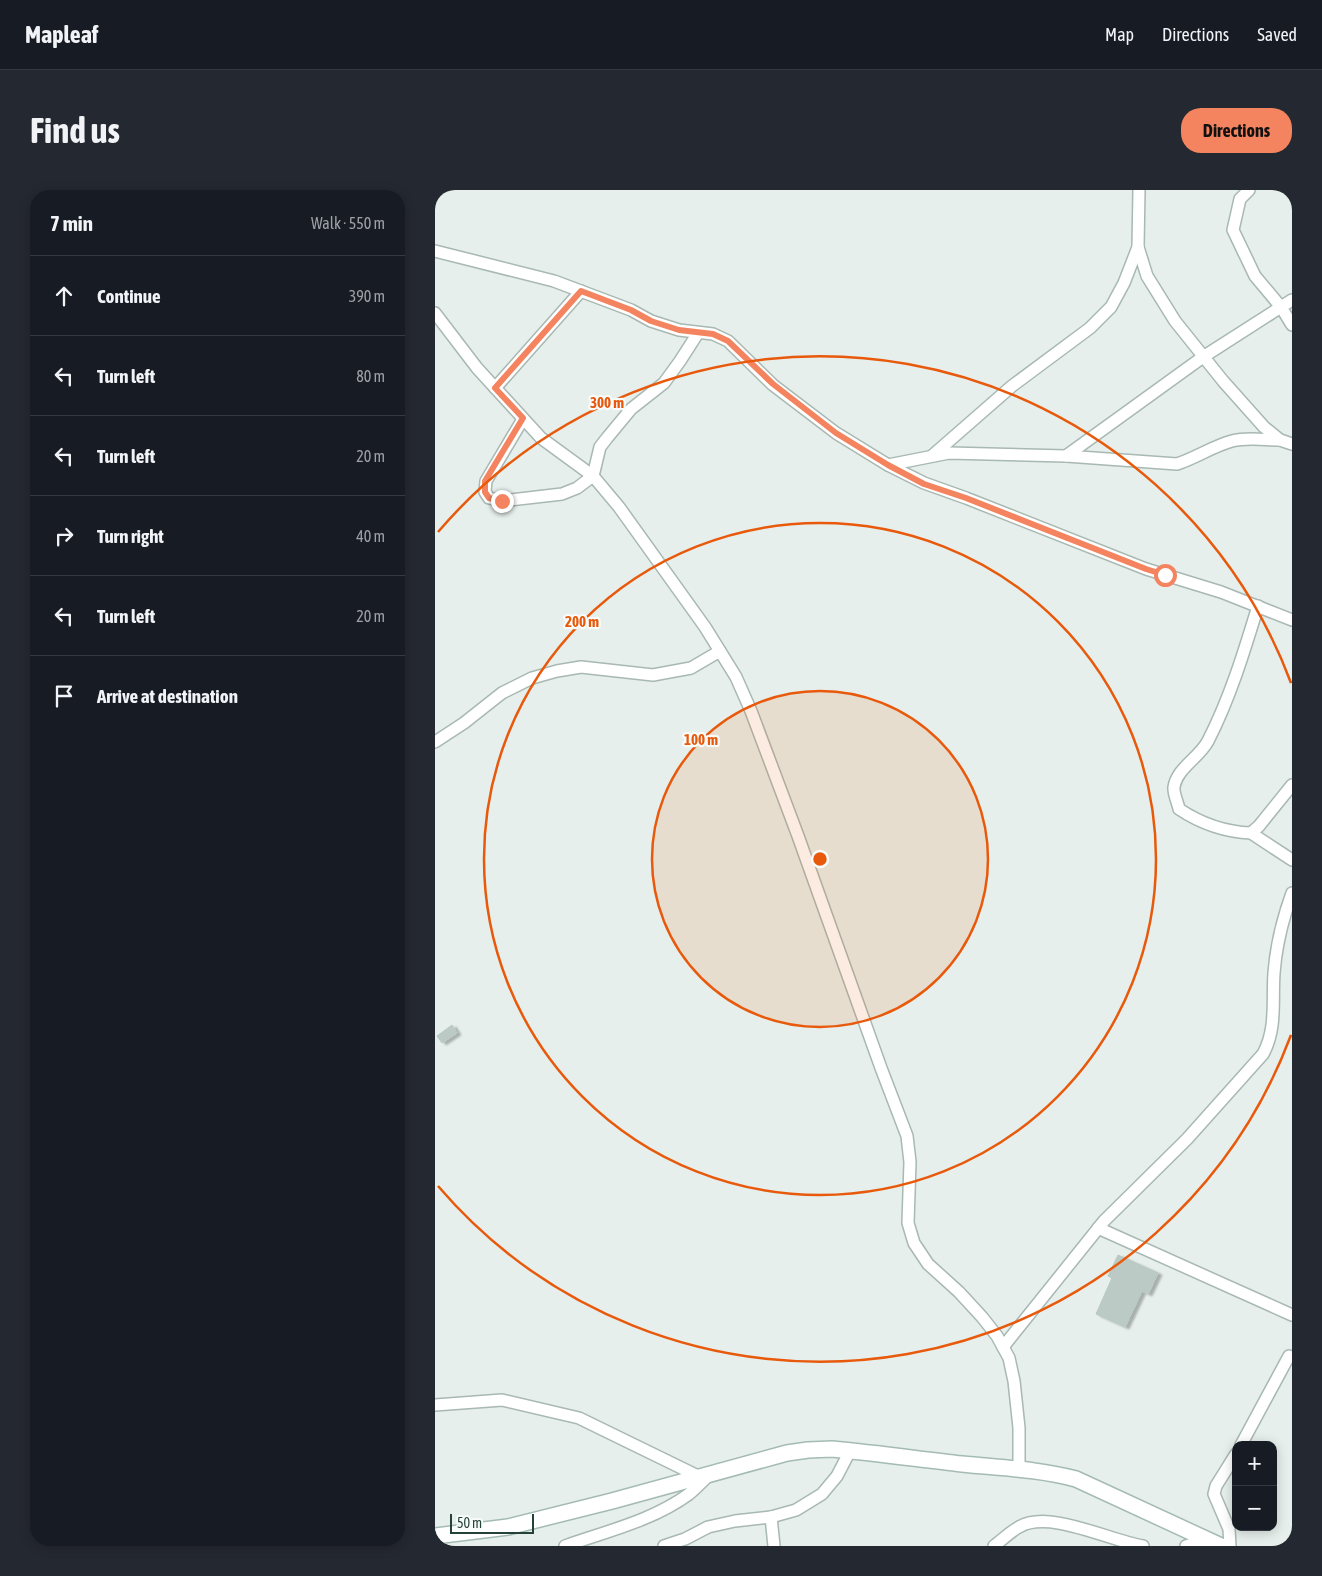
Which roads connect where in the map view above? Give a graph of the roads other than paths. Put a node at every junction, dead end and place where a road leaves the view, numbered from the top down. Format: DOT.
graph roads {
  1 [pos="1139,190"];
  2 [pos="1249,190"];
  3 [pos="1138,247"];
  4 [pos="435,251"];
  5 [pos="581,291"];
  6 [pos="1292,300"];
  7 [pos="1281,307"];
  8 [pos="435,313"];
  9 [pos="1292,325"];
  10 [pos="698,333"];
  11 [pos="1203,357"];
  12 [pos="495,388"];
  13 [pos="523,418"];
  14 [pos="1280,440"];
  15 [pos="1292,444"];
  16 [pos="933,455"];
  17 [pos="1066,456"];
  18 [pos="888,465"];
  19 [pos="593,476"];
  20 [pos="1259,606"];
  21 [pos="1292,620"];
  22 [pos="720,651"];
  23 [pos="435,742"];
  24 [pos="1292,785"];
  25 [pos="1251,833"];
  26 [pos="1292,860"];
  27 [pos="1292,893"];
  28 [pos="1098,1228"];
  29 [pos="1292,1315"];
  30 [pos="1003,1347"];
  31 [pos="1289,1356"];
  32 [pos="435,1405"];
  33 [pos="1243,1441"];
  34 [pos="850,1451"];
  35 [pos="1232,1460"];
  36 [pos="1019,1468"];
  37 [pos="704,1476"];
  38 [pos="771,1517"];
  39 [pos="435,1536"];
  40 [pos="1207,1539"];
  41 [pos="685,1543"];
  42 [pos="565,1546"];
  43 [pos="664,1546"];
  44 [pos="774,1546"];
  45 [pos="994,1546"];
  46 [pos="1143,1546"];
  47 [pos="1186,1546"];
  48 [pos="1221,1546"];
  49 [pos="1230,1546"];
  1 -- 3 [label="street"];
  2 -- 7 [label="street"];
  3 -- 11 [label="street"];
  3 -- 16 [label="street"];
  4 -- 5 [label="street"];
  5 -- 10 [label="street"];
  5 -- 12 [label="street"];
  6 -- 7 [label="street"];
  7 -- 9 [label="street"];
  7 -- 11 [label="street"];
  8 -- 12 [label="street"];
  10 -- 18 [label="street"];
  10 -- 19 [label="street"];
  11 -- 14 [label="street"];
  11 -- 17 [label="street"];
  12 -- 13 [label="street"];
  13 -- 19 [label="street"];
  13 -- 19 [label="street"];
  14 -- 15 [label="street"];
  14 -- 17 [label="street"];
  16 -- 17 [label="street"];
  16 -- 18 [label="street"];
  18 -- 20 [label="street"];
  19 -- 22 [label="street"];
  20 -- 21 [label="street"];
  20 -- 25 [label="street"];
  22 -- 23 [label="street"];
  22 -- 30 [label="street"];
  24 -- 25 [label="street"];
  25 -- 26 [label="street"];
  27 -- 28 [label="street"];
  28 -- 29 [label="street"];
  28 -- 30 [label="street"];
  30 -- 36 [label="street"];
  31 -- 33 [label="street"];
  32 -- 37 [label="street"];
  34 -- 36 [label="main road"];
  34 -- 37 [label="main road"];
  34 -- 38 [label="street"];
  35 -- 49 [label="street"];
  36 -- 40 [label="main road"];
  37 -- 39 [label="main road"];
  37 -- 42 [label="street"];
  38 -- 41 [label="street"];
  38 -- 44 [label="street"];
  40 -- 47 [label="street"];
  40 -- 48 [label="main road"];
  41 -- 43 [label="street"];
  45 -- 46 [label="street"];
}
